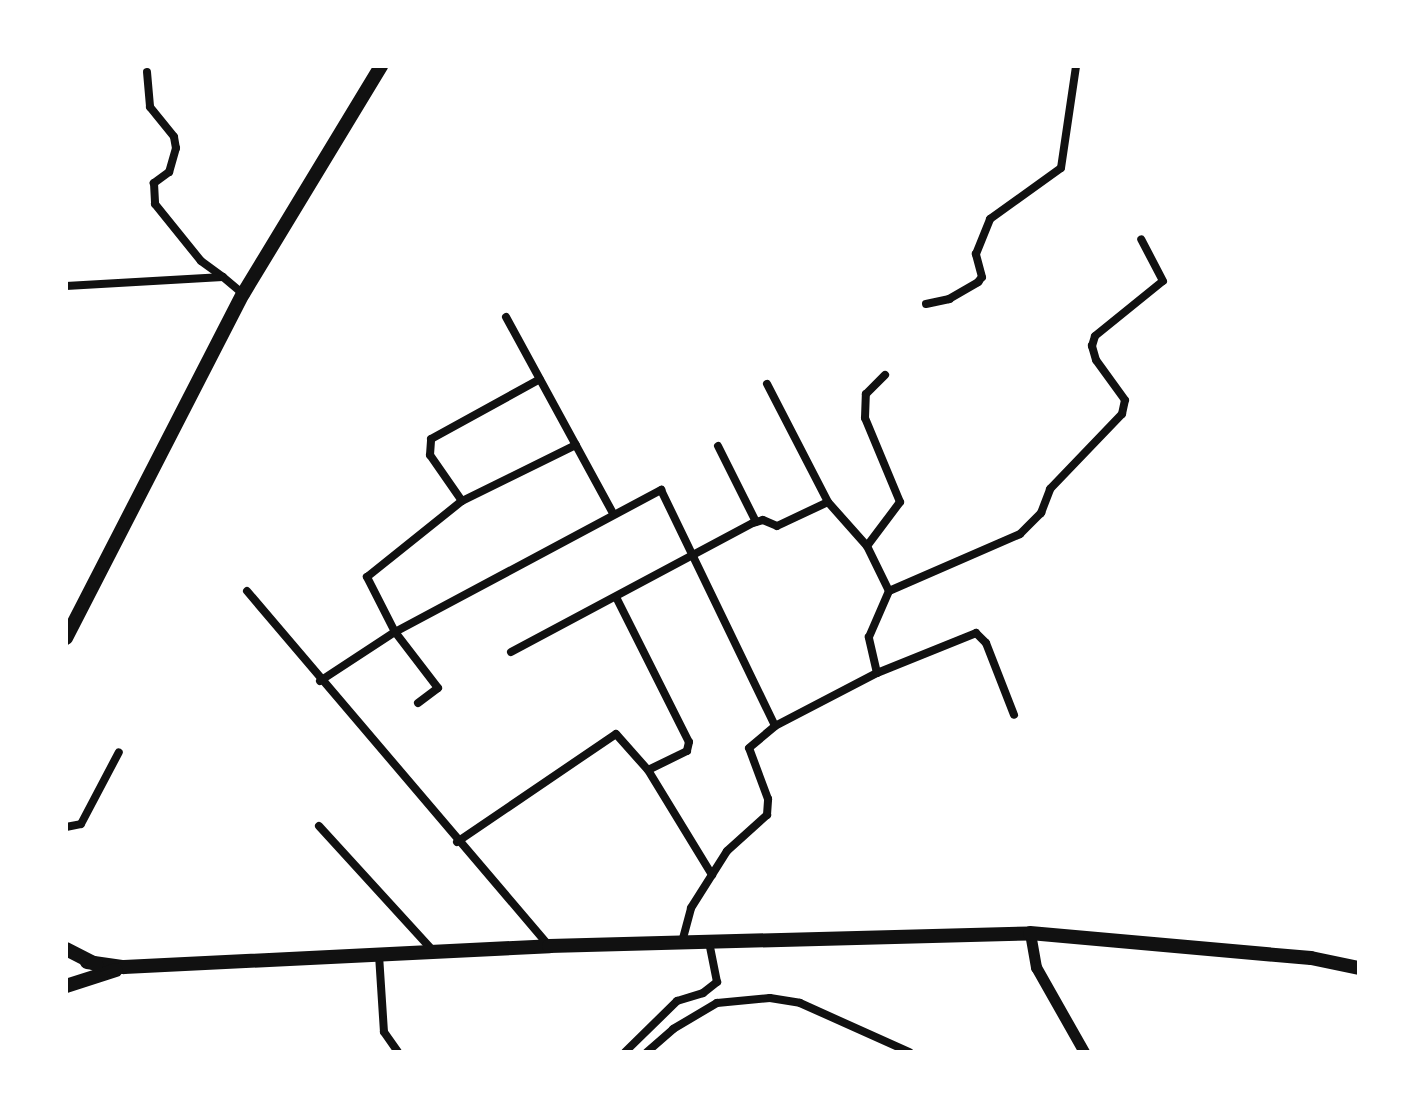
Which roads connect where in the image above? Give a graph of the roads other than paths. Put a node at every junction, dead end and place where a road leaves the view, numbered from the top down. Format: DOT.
graph roads {
  1 [pos="381,66"];
  2 [pos="1076,66"];
  3 [pos="147,72"];
  4 [pos="1141,239"];
  5 [pos="223,277"];
  6 [pos="66,286"];
  7 [pos="243,294"];
  8 [pos="926,304"];
  9 [pos="506,317"];
  10 [pos="885,375"];
  11 [pos="540,379"];
  12 [pos="767,384"];
  13 [pos="576,445"];
  14 [pos="718,446"];
  15 [pos="462,501"];
  16 [pos="828,502"];
  17 [pos="613,513"];
  18 [pos="756,522"];
  19 [pos="867,546"];
  20 [pos="690,556"];
  21 [pos="247,591"];
  22 [pos="889,591"];
  23 [pos="616,597"];
  24 [pos="395,632"];
  25 [pos="66,638"];
  26 [pos="511,652"];
  27 [pos="877,673"];
  28 [pos="320,681"];
  29 [pos="418,703"];
  30 [pos="1014,715"];
  31 [pos="775,726"];
  32 [pos="119,752"];
  33 [pos="648,770"];
  34 [pos="319,826"];
  35 [pos="66,827"];
  36 [pos="457,842"];
  37 [pos="712,875"];
  38 [pos="1030,933"];
  39 [pos="682,942"];
  40 [pos="709,942"];
  41 [pos="549,946"];
  42 [pos="66,949"];
  43 [pos="435,952"];
  44 [pos="379,955"];
  45 [pos="66,956"];
  46 [pos="96,964"];
  47 [pos="124,967"];
  48 [pos="1359,968"];
  49 [pos="86,977"];
  50 [pos="66,986"];
  51 [pos="66,994"];
  52 [pos="398,1052"];
  53 [pos="625,1052"];
  54 [pos="647,1052"];
  55 [pos="909,1052"];
  56 [pos="1084,1052"];
  1 -- 7 [label="main road"];
  2 -- 8 [label="street"];
  3 -- 5 [label="street"];
  4 -- 22 [label="street"];
  5 -- 6 [label="street"];
  5 -- 7 [label="street"];
  7 -- 25 [label="main road"];
  9 -- 11 [label="street"];
  10 -- 19 [label="street"];
  11 -- 13 [label="street"];
  11 -- 15 [label="street"];
  12 -- 16 [label="street"];
  13 -- 15 [label="street"];
  13 -- 17 [label="street"];
  14 -- 18 [label="street"];
  15 -- 24 [label="street"];
  16 -- 18 [label="street"];
  16 -- 19 [label="street"];
  17 -- 20 [label="street"];
  17 -- 24 [label="street"];
  18 -- 20 [label="street"];
  19 -- 22 [label="street"];
  20 -- 23 [label="street"];
  20 -- 31 [label="street"];
  21 -- 28 [label="street"];
  22 -- 27 [label="street"];
  23 -- 26 [label="street"];
  23 -- 33 [label="street"];
  24 -- 28 [label="street"];
  24 -- 29 [label="street"];
  27 -- 30 [label="street"];
  27 -- 31 [label="street"];
  28 -- 36 [label="street"];
  31 -- 37 [label="street"];
  32 -- 35 [label="street"];
  33 -- 36 [label="street"];
  33 -- 37 [label="street"];
  34 -- 43 [label="street"];
  36 -- 41 [label="street"];
  37 -- 39 [label="street"];
  38 -- 40 [label="main road"];
  38 -- 48 [label="main road"];
  38 -- 56 [label="street"];
  39 -- 40 [label="main road"];
  39 -- 41 [label="main road"];
  40 -- 53 [label="street"];
  41 -- 43 [label="main road"];
  42 -- 46 [label="main road"];
  43 -- 44 [label="main road"];
  44 -- 47 [label="main road"];
  44 -- 52 [label="street"];
  45 -- 46 [label="main road"];
  46 -- 47 [label="main road"];
  47 -- 49 [label="main road"];
  49 -- 50 [label="main road"];
  49 -- 51 [label="main road"];
  54 -- 55 [label="street"];
}
